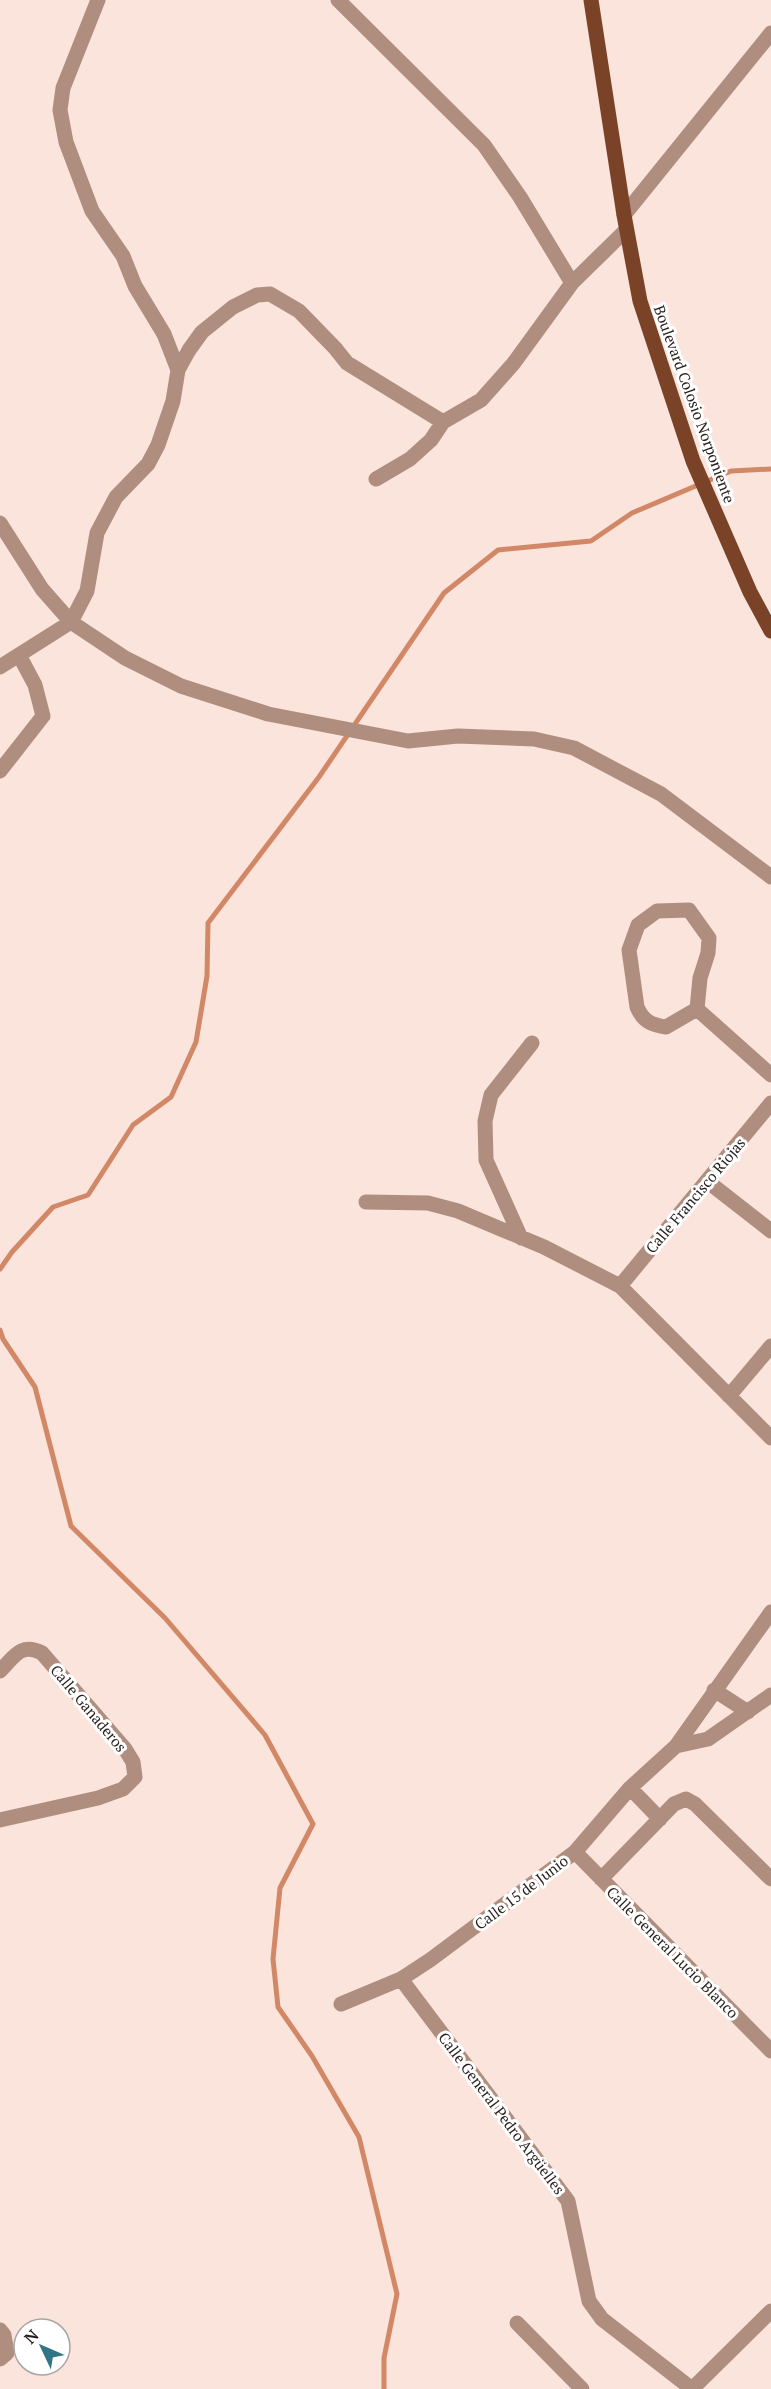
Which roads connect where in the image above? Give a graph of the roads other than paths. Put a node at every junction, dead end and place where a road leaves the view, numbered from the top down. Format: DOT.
graph roads {
  1 [pos="98,0"];
  2 [pos="339,0"];
  3 [pos="591,0"];
  4 [pos="771,33"];
  5 [pos="625,222"];
  6 [pos="572,283"];
  7 [pos="178,370"];
  8 [pos="442,422"];
  9 [pos="376,479"];
  10 [pos="0,523"];
  11 [pos="71,622"];
  12 [pos="771,631"];
  13 [pos="19,655"];
  14 [pos="0,667"];
  15 [pos="0,771"];
  16 [pos="771,877"];
  17 [pos="697,1009"];
  18 [pos="532,1043"];
  19 [pos="771,1075"];
  20 [pos="771,1103"];
  21 [pos="707,1180"];
  22 [pos="366,1202"];
  23 [pos="771,1231"];
  24 [pos="521,1238"];
  25 [pos="620,1286"];
  26 [pos="771,1346"];
  27 [pos="729,1396"];
  28 [pos="771,1438"];
  29 [pos="771,1612"];
  30 [pos="0,1671"];
  31 [pos="714,1690"];
  32 [pos="771,1695"];
  33 [pos="748,1712"];
  34 [pos="676,1746"];
  35 [pos="630,1788"];
  36 [pos="660,1819"];
  37 [pos="0,1820"];
  38 [pos="575,1852"];
  39 [pos="601,1879"];
  40 [pos="771,1879"];
  41 [pos="401,1979"];
  42 [pos="341,2004"];
  43 [pos="771,2051"];
  44 [pos="771,2311"];
  45 [pos="517,2323"];
  46 [pos="2,2332"];
  47 [pos="0,2360"];
  48 [pos="582,2389"];
  49 [pos="692,2389"];
  1 -- 7 [label="street"];
  2 -- 6 [label="street"];
  3 -- 5 [label="main road, Boulevard Colosio Norponiente"];
  4 -- 5 [label="street"];
  5 -- 6 [label="street"];
  5 -- 12 [label="main road, Boulevard Colosio Norponiente"];
  6 -- 8 [label="street"];
  7 -- 8 [label="street"];
  7 -- 11 [label="street"];
  8 -- 9 [label="street"];
  10 -- 11 [label="street"];
  11 -- 13 [label="street"];
  11 -- 16 [label="street"];
  13 -- 14 [label="street"];
  13 -- 15 [label="street"];
  17 -- 17 [label="street"];
  17 -- 19 [label="street"];
  18 -- 24 [label="street"];
  20 -- 21 [label="street, Calle Francisco Riojas"];
  21 -- 23 [label="street"];
  21 -- 25 [label="street, Calle Francisco Riojas"];
  22 -- 24 [label="street"];
  24 -- 25 [label="street"];
  25 -- 27 [label="street"];
  26 -- 27 [label="street"];
  27 -- 28 [label="street"];
  29 -- 31 [label="street, Calle 15 de Junio"];
  30 -- 37 [label="street, Calle Ganaderos"];
  31 -- 33 [label="street"];
  31 -- 34 [label="street, Calle 15 de Junio"];
  32 -- 33 [label="street"];
  33 -- 34 [label="street"];
  34 -- 35 [label="street, Calle 15 de Junio"];
  35 -- 36 [label="street"];
  35 -- 38 [label="street, Calle 15 de Junio"];
  36 -- 39 [label="street"];
  36 -- 40 [label="street"];
  38 -- 39 [label="street, Calle General Lucio Blanco"];
  38 -- 41 [label="street, Calle 15 de Junio"];
  39 -- 43 [label="street, Calle General Lucio Blanco"];
  41 -- 42 [label="street, Calle 15 de Junio"];
  41 -- 49 [label="street, Calle General Pedro Argüelles"];
  44 -- 49 [label="street"];
  45 -- 48 [label="street"];
  46 -- 47 [label="street"];
}
